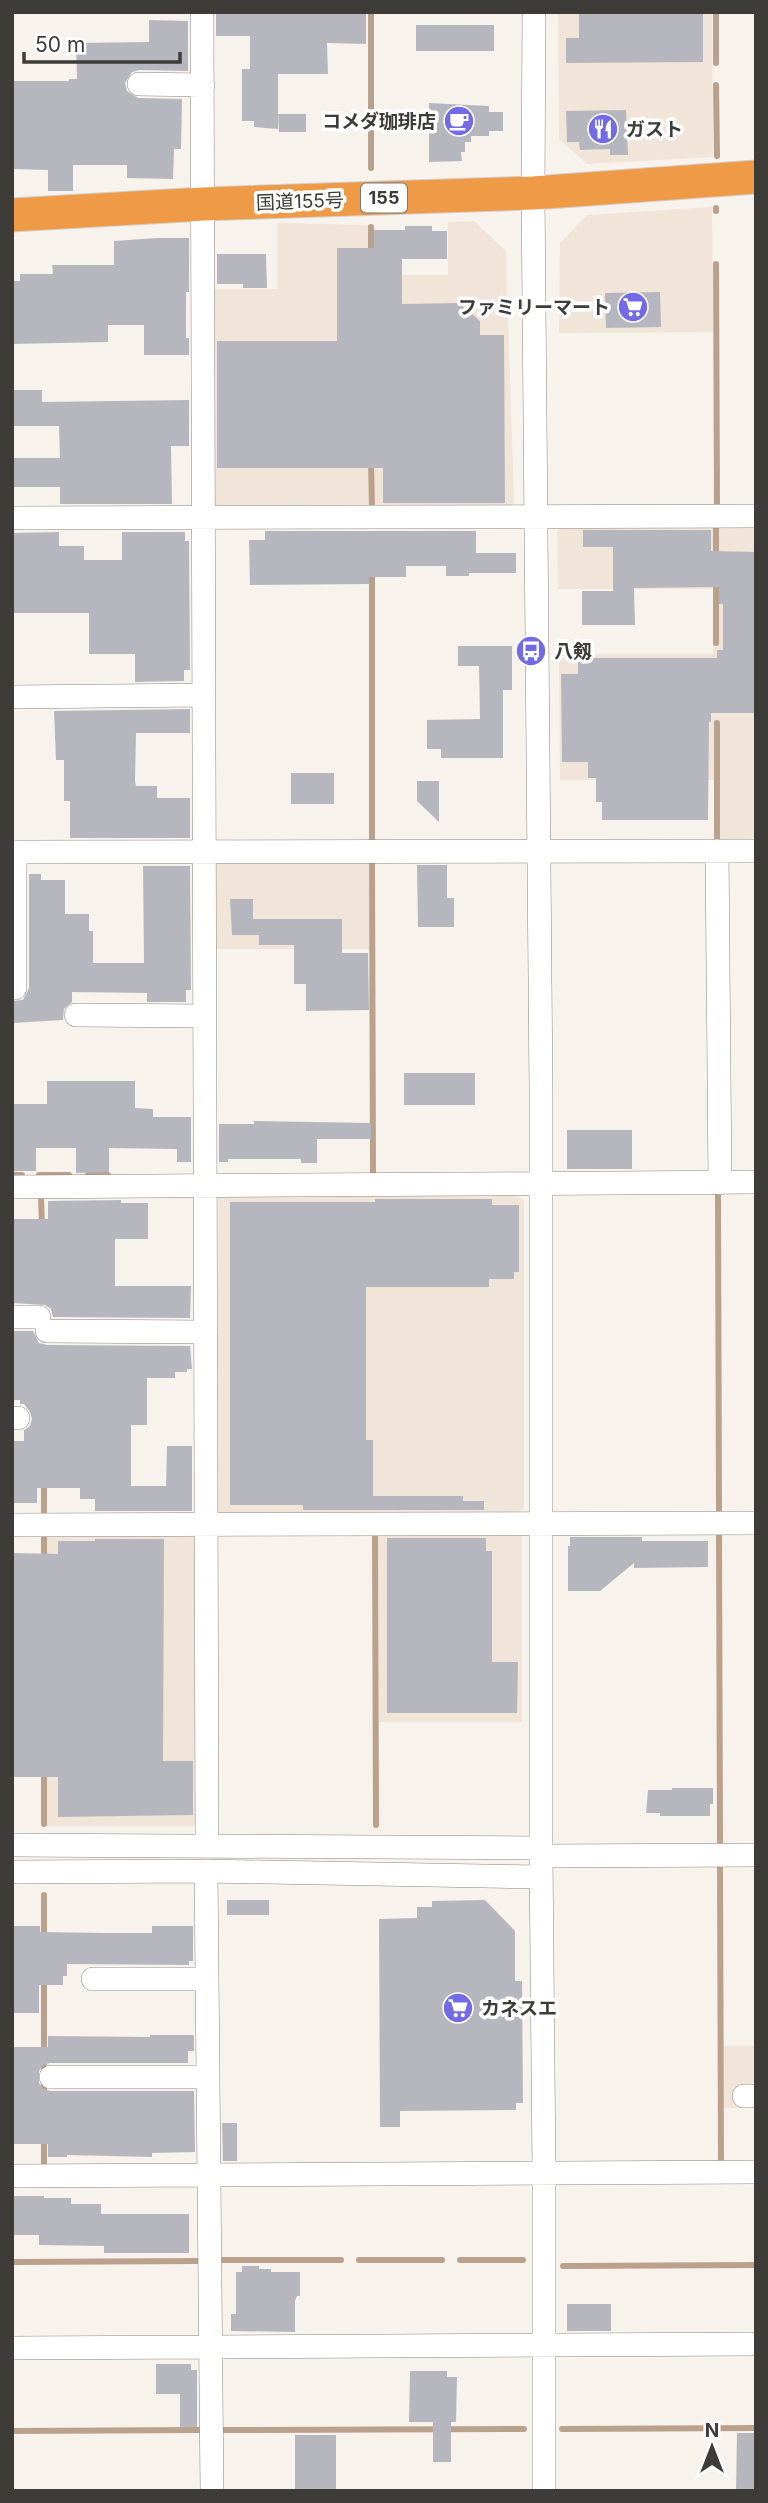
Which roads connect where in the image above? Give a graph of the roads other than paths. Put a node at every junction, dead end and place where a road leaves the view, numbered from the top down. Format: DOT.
graph roads {
  1 [pos="202,12"];
  2 [pos="534,12"];
  3 [pos="139,84"];
  4 [pos="202,85"];
  5 [pos="756,177"];
  6 [pos="533,193"];
  7 [pos="203,204"];
  8 [pos="12,215"];
  9 [pos="756,516"];
  10 [pos="12,518"];
  11 [pos="204,518"];
  12 [pos="536,518"];
  13 [pos="204,695"];
  14 [pos="12,697"];
  15 [pos="539,851"];
  16 [pos="717,851"];
  17 [pos="756,851"];
  18 [pos="14,852"];
  19 [pos="204,852"];
  20 [pos="15,988"];
  21 [pos="76,1015"];
  22 [pos="205,1016"];
  23 [pos="756,1182"];
  24 [pos="720,1183"];
  25 [pos="541,1184"];
  26 [pos="205,1186"];
  27 [pos="12,1187"];
  28 [pos="12,1317"];
  29 [pos="206,1332"];
  30 [pos="756,1523"];
  31 [pos="542,1524"];
  32 [pos="12,1525"];
  33 [pos="206,1525"];
  34 [pos="12,1845"];
  35 [pos="207,1846"];
  36 [pos="756,1855"];
  37 [pos="541,1860"];
  38 [pos="206,1871"];
  39 [pos="12,1872"];
  40 [pos="93,1979"];
  41 [pos="207,1979"];
  42 [pos="51,2077"];
  43 [pos="208,2077"];
  44 [pos="544,2171"];
  45 [pos="756,2172"];
  46 [pos="208,2173"];
  47 [pos="12,2176"];
  48 [pos="756,2344"];
  49 [pos="544,2346"];
  50 [pos="12,2347"];
  51 [pos="210,2347"];
  52 [pos="212,2491"];
  53 [pos="544,2491"];
  1 -- 4 [label="street"];
  2 -- 6 [label="street"];
  3 -- 4 [label="street"];
  4 -- 7 [label="street"];
  5 -- 6 [label="highway, 国道155号 / 155"];
  6 -- 7 [label="highway, 国道155号 / 155"];
  6 -- 12 [label="street"];
  7 -- 8 [label="highway, 国道155号 / 155"];
  7 -- 11 [label="street"];
  9 -- 12 [label="street"];
  10 -- 11 [label="street"];
  11 -- 12 [label="street"];
  11 -- 13 [label="street"];
  12 -- 15 [label="street"];
  13 -- 14 [label="street"];
  13 -- 19 [label="street"];
  15 -- 16 [label="street"];
  15 -- 19 [label="street"];
  15 -- 25 [label="street"];
  16 -- 17 [label="street"];
  16 -- 24 [label="street"];
  18 -- 19 [label="street"];
  18 -- 20 [label="street"];
  19 -- 22 [label="street"];
  21 -- 22 [label="street"];
  22 -- 26 [label="street"];
  23 -- 24 [label="street"];
  24 -- 25 [label="street"];
  25 -- 26 [label="street"];
  25 -- 31 [label="street"];
  26 -- 27 [label="street"];
  26 -- 29 [label="street"];
  28 -- 29 [label="street"];
  29 -- 33 [label="street"];
  30 -- 31 [label="street"];
  31 -- 33 [label="street"];
  31 -- 37 [label="street"];
  32 -- 33 [label="street"];
  33 -- 35 [label="street"];
  34 -- 35 [label="street"];
  35 -- 37 [label="street"];
  36 -- 37 [label="street"];
  37 -- 38 [label="street"];
  37 -- 44 [label="street"];
  38 -- 39 [label="street"];
  38 -- 41 [label="street"];
  40 -- 41 [label="street"];
  41 -- 43 [label="street"];
  42 -- 43 [label="street"];
  43 -- 46 [label="street"];
  44 -- 45 [label="street"];
  44 -- 46 [label="street"];
  44 -- 49 [label="street"];
  46 -- 47 [label="street"];
  46 -- 51 [label="street"];
  48 -- 49 [label="street"];
  49 -- 51 [label="street"];
  49 -- 53 [label="street"];
  50 -- 51 [label="street"];
  51 -- 52 [label="street"];
}
